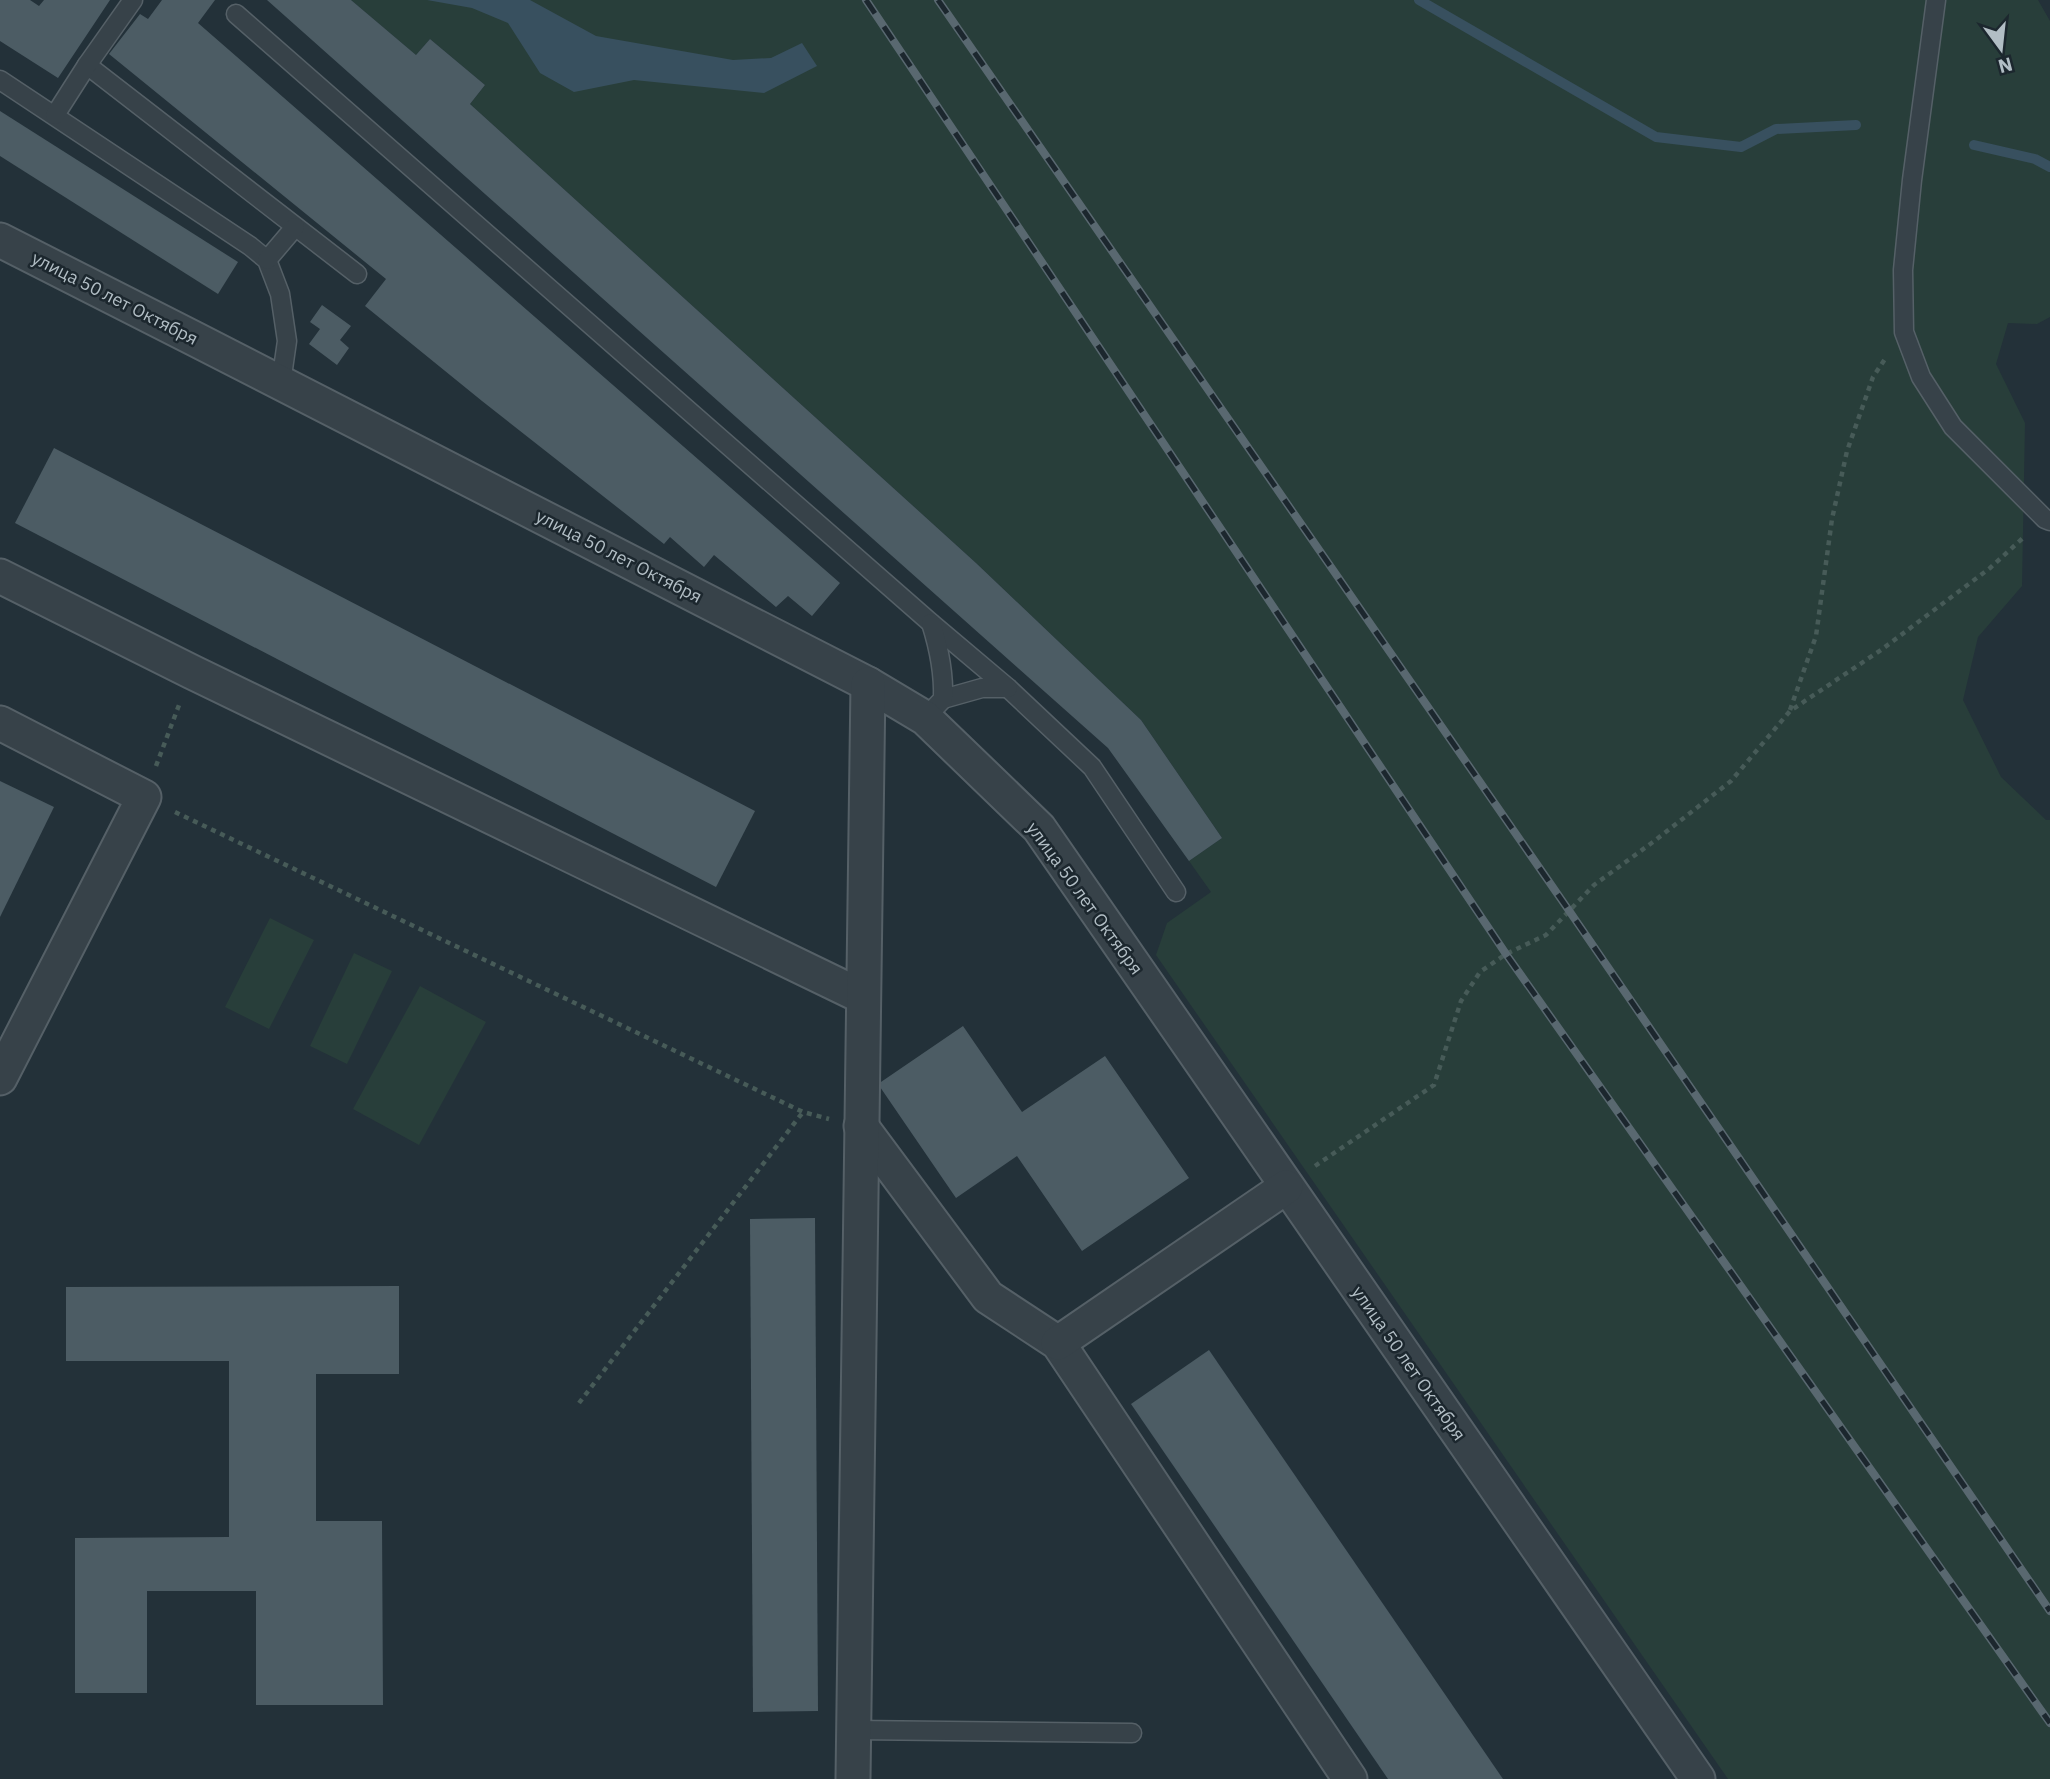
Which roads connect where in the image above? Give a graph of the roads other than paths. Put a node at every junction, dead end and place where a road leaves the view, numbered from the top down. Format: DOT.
graph roads {
  1 [pos="133,0"];
  2 [pos="1936,0"];
  3 [pos="236,14"];
  4 [pos="87,65"];
  5 [pos="0,80"];
  6 [pos="55,115"];
  7 [pos="295,227"];
  8 [pos="0,240"];
  9 [pos="267,260"];
  10 [pos="357,274"];
  11 [pos="281,383"];
  12 [pos="2048,520"];
  13 [pos="0,576"];
  14 [pos="931,623"];
  15 [pos="868,684"];
  16 [pos="1008,688"];
  17 [pos="934,708"];
  18 [pos="0,723"];
  19 [pos="1176,892"];
  20 [pos="863,997"];
  21 [pos="0,1078"];
  22 [pos="861,1126"];
  23 [pos="1286,1186"];
  24 [pos="1058,1343"];
  25 [pos="853,1730"];
  26 [pos="1132,1733"];
  27 [pos="853,1779"];
  28 [pos="1350,1779"];
  29 [pos="1698,1779"];
  1 -- 4 [label="lane"];
  2 -- 12 [label="lane"];
  3 -- 14 [label="lane"];
  4 -- 6 [label="lane"];
  4 -- 7 [label="lane"];
  5 -- 6 [label="lane"];
  6 -- 9 [label="lane"];
  7 -- 9 [label="lane"];
  7 -- 10 [label="lane"];
  8 -- 11 [label="street, улица 50 лет Октября"];
  9 -- 11 [label="lane"];
  11 -- 15 [label="street, улица 50 лет Октября"];
  13 -- 20 [label="street"];
  14 -- 16 [label="lane"];
  14 -- 17 [label="lane"];
  15 -- 17 [label="street, улица 50 лет Октября"];
  15 -- 20 [label="street"];
  16 -- 17 [label="lane"];
  16 -- 19 [label="lane"];
  17 -- 23 [label="street, улица 50 лет Октября"];
  18 -- 21 [label="street"];
  20 -- 22 [label="street"];
  22 -- 24 [label="street"];
  22 -- 25 [label="street"];
  23 -- 24 [label="street"];
  23 -- 29 [label="street, улица 50 лет Октября"];
  24 -- 28 [label="street"];
  25 -- 26 [label="lane"];
  25 -- 27 [label="street"];
}
